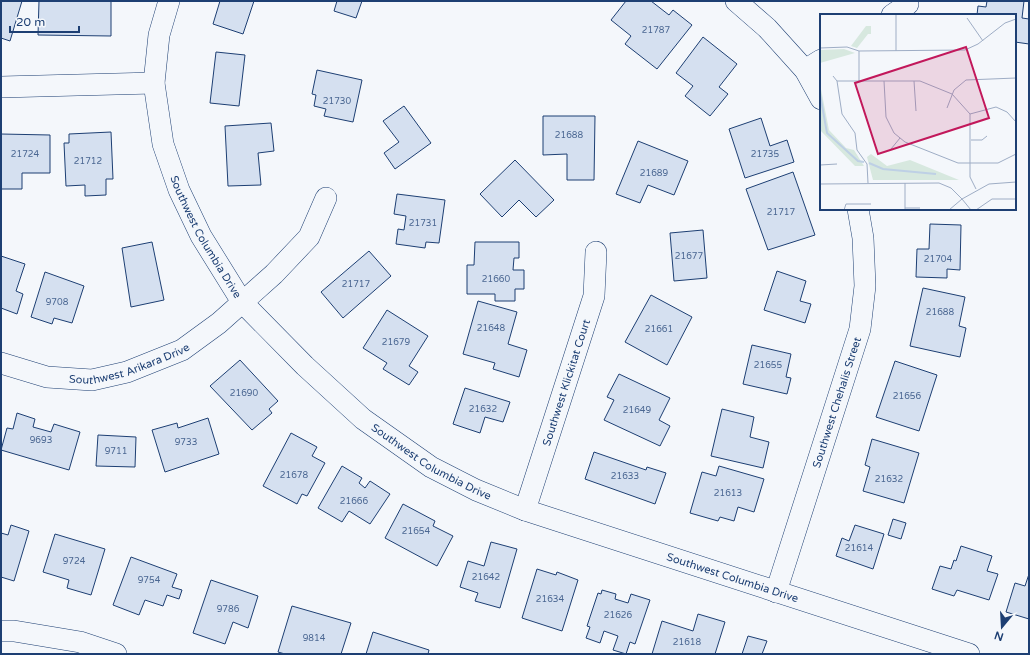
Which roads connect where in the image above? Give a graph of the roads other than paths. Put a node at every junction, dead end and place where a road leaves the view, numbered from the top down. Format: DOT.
graph roads {
  1 [pos="169,1"];
  2 [pos="736,1"];
  3 [pos="813,65"];
  4 [pos="154,84"];
  5 [pos="1,88"];
  6 [pos="820,95"];
  7 [pos="326,198"];
  8 [pos="858,210"];
  9 [pos="596,252"];
  10 [pos="242,302"];
  11 [pos="1,363"];
  12 [pos="525,510"];
  13 [pos="776,592"];
  14 [pos="1,631"];
  15 [pos="116,654"];
  16 [pos="969,654"];
  1 -- 4 [label="street, Southwest Columbia Drive"];
  2 -- 3 [label="street"];
  3 -- 6 [label="street"];
  4 -- 5 [label="street"];
  4 -- 10 [label="street, Southwest Columbia Drive"];
  7 -- 10 [label="street, Southwest Arikara Drive"];
  8 -- 13 [label="street, Southwest Chehalis Street"];
  9 -- 12 [label="street, Southwest Klickitat Court"];
  10 -- 11 [label="street, Southwest Arikara Drive"];
  10 -- 12 [label="street, Southwest Columbia Drive"];
  12 -- 13 [label="street, Southwest Columbia Drive"];
  13 -- 16 [label="street, Southwest Columbia Drive"];
  14 -- 15 [label="street"];
}
